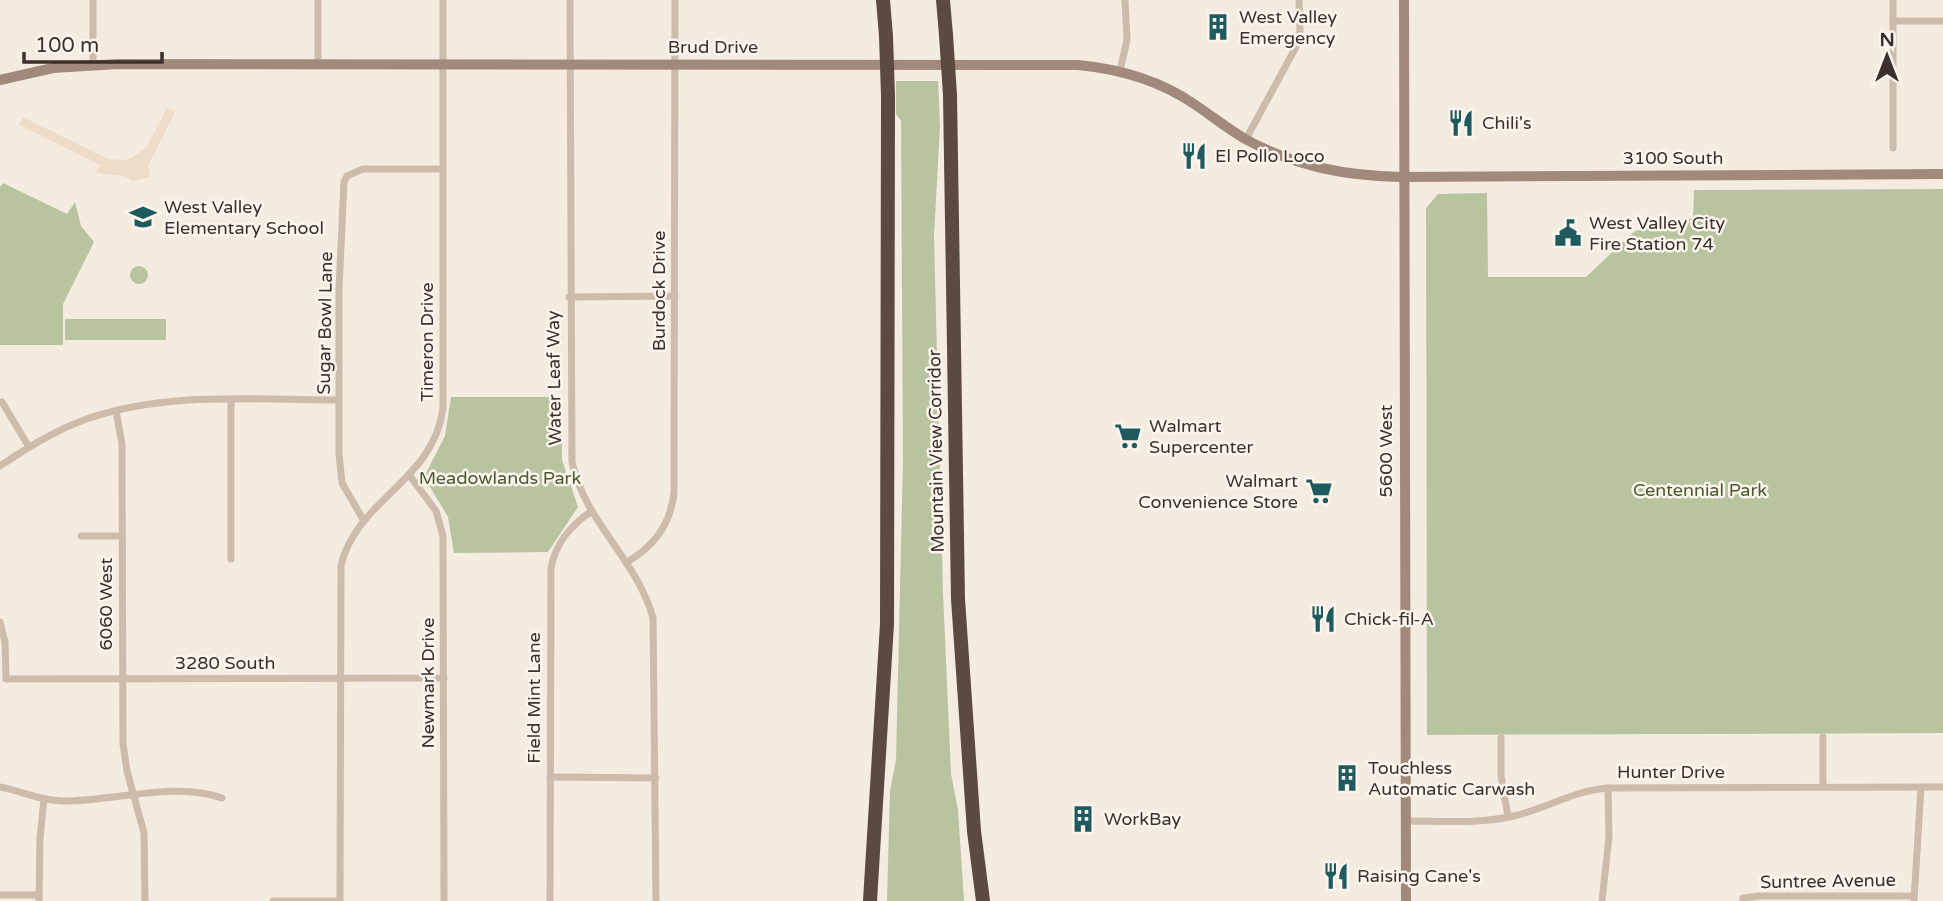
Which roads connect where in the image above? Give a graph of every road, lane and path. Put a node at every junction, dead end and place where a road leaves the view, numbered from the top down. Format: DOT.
graph roads {
  1 [pos="93,0"];
  2 [pos="318,0"];
  3 [pos="443,0"];
  4 [pos="570,0"];
  5 [pos="675,0"];
  6 [pos="883,0"];
  7 [pos="943,0"];
  8 [pos="1299,0"];
  9 [pos="1404,0"];
  10 [pos="1893,0"];
  11 [pos="1127,1"];
  12 [pos="1893,21"];
  13 [pos="1943,21"];
  14 [pos="318,64"];
  15 [pos="443,64"];
  16 [pos="569,64"];
  17 [pos="675,64"];
  18 [pos="93,65"];
  19 [pos="1120,71"];
  20 [pos="0,79"];
  21 [pos="1245,139"];
  22 [pos="1893,148"];
  23 [pos="443,169"];
  24 [pos="1943,174"];
  25 [pos="1402,177"];
  26 [pos="675,296"];
  27 [pos="569,297"];
  28 [pos="231,401"];
  29 [pos="339,401"];
  30 [pos="2,402"];
  31 [pos="116,411"];
  32 [pos="29,447"];
  33 [pos="0,466"];
  34 [pos="410,476"];
  35 [pos="592,511"];
  36 [pos="364,521"];
  37 [pos="81,536"];
  38 [pos="122,536"];
  39 [pos="231,559"];
  40 [pos="626,563"];
  41 [pos="0,622"];
  42 [pos="339,678"];
  43 [pos="444,678"];
  44 [pos="122,679"];
  45 [pos="1823,737"];
  46 [pos="1501,738"];
  47 [pos="550,777"];
  48 [pos="656,778"];
  49 [pos="1823,787"];
  50 [pos="1922,787"];
  51 [pos="1943,787"];
  52 [pos="0,788"];
  53 [pos="1608,788"];
  54 [pos="134,796"];
  55 [pos="44,799"];
  56 [pos="222,799"];
  57 [pos="1508,817"];
  58 [pos="1405,821"];
  59 [pos="0,895"];
  60 [pos="39,898"];
  61 [pos="1914,898"];
  62 [pos="1743,900"];
  63 [pos="145,901"];
  64 [pos="273,901"];
  65 [pos="340,901"];
  66 [pos="444,901"];
  67 [pos="550,901"];
  68 [pos="656,901"];
  69 [pos="870,901"];
  70 [pos="983,901"];
  71 [pos="1406,901"];
  72 [pos="1602,901"];
  1 -- 18 [label="street"];
  2 -- 14 [label="street"];
  3 -- 15 [label="street, Timeron Drive"];
  4 -- 16 [label="street, Water Leaf Way"];
  5 -- 17 [label="street, Burdock Drive"];
  6 -- 69 [label="highway, bridge"];
  7 -- 70 [label="highway, Mountain View Corridor, bridge"];
  8 -- 21 [label="street"];
  9 -- 25 [label="main road, 5600 West"];
  10 -- 12 [label="street"];
  11 -- 19 [label="street"];
  12 -- 13 [label="street"];
  12 -- 22 [label="street"];
  14 -- 15 [label="main road, Brud Drive"];
  14 -- 18 [label="main road, Brud Drive"];
  15 -- 16 [label="main road, Brud Drive"];
  15 -- 23 [label="street, Timeron Drive"];
  16 -- 17 [label="main road, Brud Drive"];
  16 -- 27 [label="street, Water Leaf Way"];
  17 -- 19 [label="main road, Brud Drive"];
  17 -- 26 [label="street, Burdock Drive"];
  18 -- 20 [label="main road, Brud Drive"];
  19 -- 21 [label="main road, Brud Drive"];
  21 -- 25 [label="main road, Brud Drive"];
  23 -- 29 [label="street, Sugar Bowl Lane"];
  23 -- 34 [label="street, Timeron Drive"];
  24 -- 25 [label="main road, 3100 South"];
  25 -- 58 [label="main road, 5600 West"];
  26 -- 27 [label="street"];
  26 -- 40 [label="street, Burdock Drive"];
  27 -- 35 [label="street, Water Leaf Way"];
  28 -- 29 [label="street"];
  28 -- 31 [label="street"];
  28 -- 39 [label="street"];
  29 -- 36 [label="street, Sugar Bowl Lane"];
  30 -- 32 [label="street"];
  31 -- 32 [label="street"];
  31 -- 38 [label="street, 6060 West"];
  32 -- 33 [label="street"];
  34 -- 36 [label="street, Timeron Drive"];
  34 -- 43 [label="street, Newmark Drive"];
  35 -- 40 [label="street, Water Leaf Way"];
  35 -- 47 [label="street, Field Mint Lane"];
  36 -- 42 [label="street, Timeron Drive"];
  37 -- 38 [label="street"];
  38 -- 44 [label="street, 6060 West"];
  40 -- 48 [label="street, Water Leaf Way"];
  41 -- 44 [label="street, 3280 South"];
  42 -- 43 [label="street, 3280 South"];
  42 -- 44 [label="street, 3280 South"];
  42 -- 65 [label="street, Timeron Drive"];
  43 -- 66 [label="street, Newmark Drive"];
  44 -- 54 [label="street, 6060 West"];
  45 -- 49 [label="street"];
  46 -- 57 [label="street"];
  47 -- 48 [label="street"];
  47 -- 67 [label="street, Field Mint Lane"];
  48 -- 68 [label="street, Water Leaf Way"];
  49 -- 50 [label="street, Hunter Drive"];
  49 -- 53 [label="street, Hunter Drive"];
  50 -- 51 [label="street, Hunter Drive"];
  50 -- 61 [label="street"];
  52 -- 55 [label="street"];
  53 -- 57 [label="street, Hunter Drive"];
  53 -- 72 [label="street"];
  54 -- 55 [label="street"];
  54 -- 56 [label="street"];
  54 -- 63 [label="street, 6060 West"];
  55 -- 60 [label="street"];
  57 -- 58 [label="street, Hunter Drive"];
  58 -- 71 [label="main road, 5600 West"];
  59 -- 60 [label="street"];
  61 -- 62 [label="street, Suntree Avenue"];
  64 -- 65 [label="street"];
}
